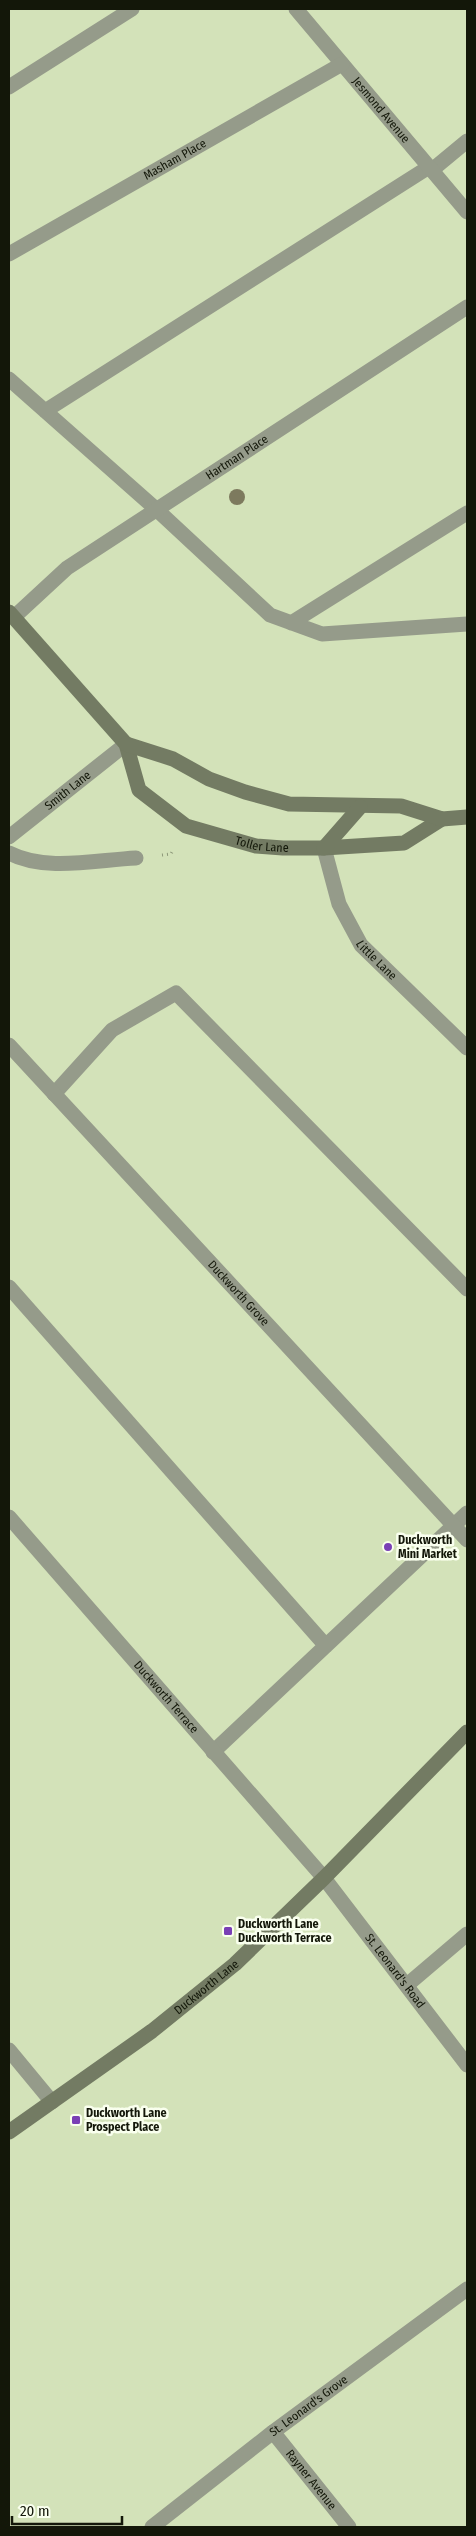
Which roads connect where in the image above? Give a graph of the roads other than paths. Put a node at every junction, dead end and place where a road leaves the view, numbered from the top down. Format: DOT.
graph roads {
  1 [pos="132,9"];
  2 [pos="296,9"];
  3 [pos="342,64"];
  4 [pos="9,87"];
  5 [pos="467,142"];
  6 [pos="431,169"];
  7 [pos="467,212"];
  8 [pos="9,254"];
  9 [pos="467,307"];
  10 [pos="9,379"];
  11 [pos="45,411"];
  12 [pos="156,510"];
  13 [pos="467,513"];
  14 [pos="12,614"];
  15 [pos="291,622"];
  16 [pos="467,624"];
  17 [pos="126,744"];
  18 [pos="360,807"];
  19 [pos="467,817"];
  20 [pos="442,819"];
  21 [pos="9,837"];
  22 [pos="324,848"];
  23 [pos="9,853"];
  24 [pos="136,858"];
  25 [pos="9,1045"];
  26 [pos="467,1048"];
  27 [pos="54,1094"];
  28 [pos="9,1287"];
  29 [pos="467,1289"];
  30 [pos="467,1513"];
  31 [pos="9,1517"];
  32 [pos="453,1526"];
  33 [pos="467,1540"];
  34 [pos="326,1646"];
  35 [pos="467,1732"];
  36 [pos="213,1752"];
  37 [pos="324,1878"];
  38 [pos="467,1934"];
  39 [pos="407,1985"];
  40 [pos="9,2050"];
  41 [pos="467,2065"];
  42 [pos="52,2102"];
  43 [pos="9,2132"];
  44 [pos="467,2289"];
  45 [pos="273,2432"];
  46 [pos="152,2527"];
  47 [pos="349,2527"];
  1 -- 4 [label="street"];
  2 -- 3 [label="street, Jesmond Avenue"];
  3 -- 6 [label="street, Jesmond Avenue"];
  3 -- 8 [label="street, Masham Place"];
  5 -- 6 [label="street"];
  6 -- 7 [label="street, Jesmond Avenue"];
  6 -- 11 [label="street"];
  9 -- 12 [label="street, Hartman Place"];
  10 -- 11 [label="street"];
  11 -- 12 [label="street"];
  12 -- 14 [label="street, Hartman Place"];
  12 -- 15 [label="street"];
  13 -- 15 [label="street"];
  14 -- 17 [label="main road, Toller Lane"];
  15 -- 16 [label="street"];
  17 -- 18 [label="main road, Toller Lane"];
  17 -- 21 [label="street, Smith Lane"];
  17 -- 22 [label="main road, Toller Lane"];
  18 -- 20 [label="main road, Toller Lane"];
  18 -- 22 [label="main road"];
  19 -- 20 [label="main road, Toller Lane"];
  20 -- 22 [label="main road, Toller Lane"];
  22 -- 26 [label="street, Little Lane"];
  23 -- 24 [label="street"];
  25 -- 27 [label="street, Duckworth Grove"];
  27 -- 29 [label="street"];
  27 -- 32 [label="street, Duckworth Grove"];
  28 -- 34 [label="street"];
  30 -- 32 [label="street"];
  31 -- 36 [label="street, Duckworth Terrace"];
  32 -- 33 [label="street, Duckworth Grove"];
  32 -- 34 [label="street"];
  34 -- 36 [label="street"];
  35 -- 37 [label="main road, Duckworth Lane"];
  36 -- 37 [label="street, Duckworth Terrace"];
  37 -- 39 [label="street, St. Leonard's Road"];
  37 -- 42 [label="main road, Duckworth Lane"];
  38 -- 39 [label="street"];
  39 -- 41 [label="street, St. Leonard's Road"];
  40 -- 42 [label="street"];
  42 -- 43 [label="main road, Duckworth Lane"];
  44 -- 45 [label="street, St. Leonard's Grove"];
  45 -- 46 [label="street, St. Leonard's Grove"];
  45 -- 47 [label="street, Rayner Avenue"];
}
